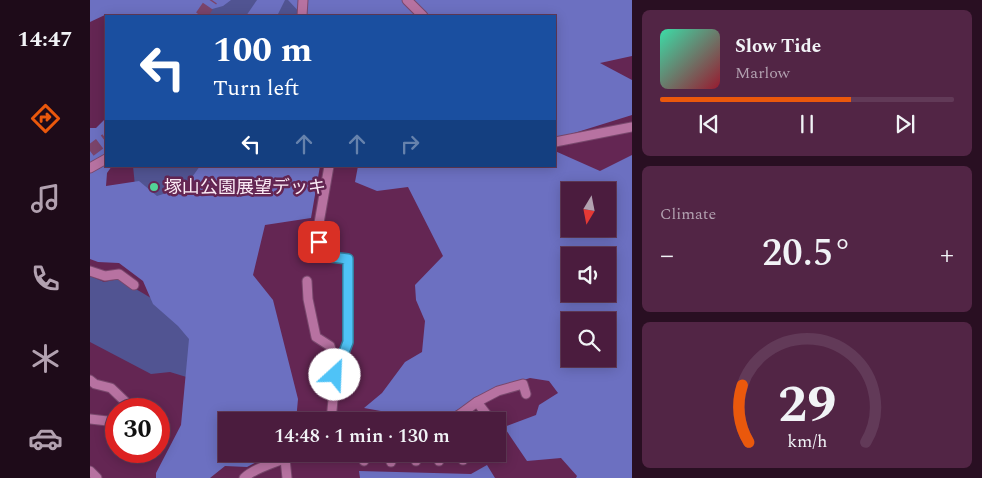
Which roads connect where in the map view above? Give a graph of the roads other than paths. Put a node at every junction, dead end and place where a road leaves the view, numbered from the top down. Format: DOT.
graph roads {
  1 [pos="303,0"];
  2 [pos="407,0"];
  3 [pos="302,15"];
  4 [pos="422,15"];
  5 [pos="632,127"];
  6 [pos="556,142"];
  7 [pos="105,160"];
  8 [pos="329,167"];
  9 [pos="90,168"];
  10 [pos="90,271"];
  11 [pos="307,281"];
  12 [pos="134,284"];
  13 [pos="336,368"];
  14 [pos="90,380"];
  15 [pos="526,394"];
  16 [pos="121,398"];
  17 [pos="478,402"];
  18 [pos="332,412"];
  19 [pos="469,412"];
  20 [pos="485,412"];
  21 [pos="90,419"];
  22 [pos="105,421"];
  23 [pos="276,462"];
  24 [pos="285,462"];
  25 [pos="90,471"];
  26 [pos="97,478"];
  27 [pos="244,478"];
  28 [pos="287,478"];
  1 -- 3 [label="street"];
  2 -- 4 [label="street"];
  5 -- 6 [label="street"];
  7 -- 9 [label="street"];
  8 -- 13 [label="street"];
  10 -- 12 [label="street"];
  11 -- 13 [label="street"];
  13 -- 18 [label="street"];
  14 -- 16 [label="street"];
  15 -- 17 [label="street"];
  17 -- 19 [label="street"];
  17 -- 20 [label="street"];
  21 -- 22 [label="street"];
  23 -- 27 [label="street"];
  24 -- 28 [label="street"];
  25 -- 26 [label="street"];
}
